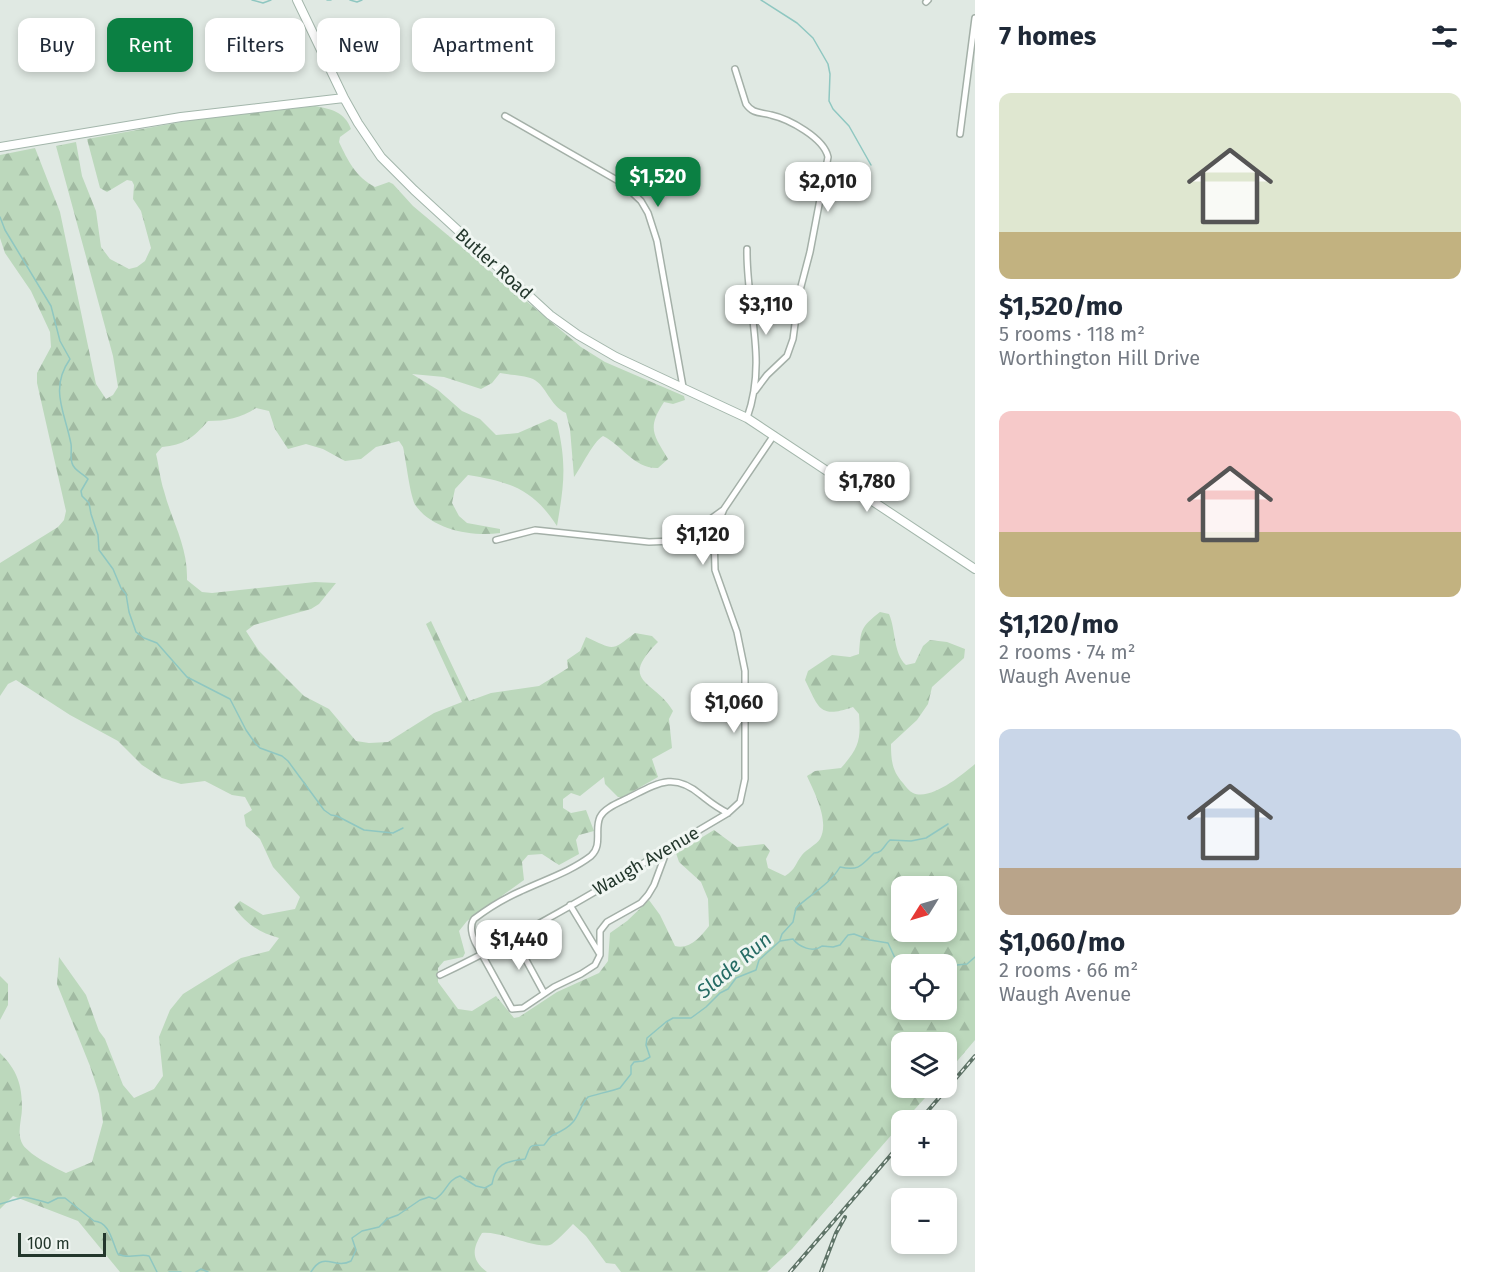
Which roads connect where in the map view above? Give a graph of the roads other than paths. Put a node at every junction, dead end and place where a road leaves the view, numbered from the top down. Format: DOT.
graph roads {
  1 [pos="297,0"];
  2 [pos="975,18"];
  3 [pos="735,69"];
  4 [pos="344,98"];
  5 [pos="505,116"];
  6 [pos="960,134"];
  7 [pos="0,147"];
  8 [pos="747,249"];
  9 [pos="683,387"];
  10 [pos="755,391"];
  11 [pos="747,417"];
  12 [pos="774,435"];
  13 [pos="724,509"];
  14 [pos="496,540"];
  15 [pos="975,569"];
  16 [pos="728,813"];
  17 [pos="667,849"];
  18 [pos="570,905"];
  19 [pos="514,938"];
  20 [pos="484,954"];
  21 [pos="600,954"];
  22 [pos="440,975"];
  23 [pos="544,993"];
  1 -- 4 [label="main road, Butler Road"];
  2 -- 6 [label="street"];
  3 -- 10 [label="street"];
  4 -- 7 [label="main road"];
  4 -- 9 [label="main road, Butler Road"];
  5 -- 9 [label="street"];
  8 -- 10 [label="street"];
  9 -- 11 [label="main road, Butler Road"];
  10 -- 11 [label="street"];
  11 -- 12 [label="main road, Butler Road"];
  12 -- 13 [label="street"];
  12 -- 15 [label="main road, Butler Road"];
  13 -- 14 [label="street"];
  13 -- 16 [label="street, Waugh Avenue"];
  16 -- 17 [label="street, Waugh Avenue"];
  16 -- 20 [label="street"];
  17 -- 18 [label="street, Waugh Avenue"];
  17 -- 21 [label="street"];
  18 -- 19 [label="street, Waugh Avenue"];
  18 -- 21 [label="street"];
  19 -- 20 [label="street, Waugh Avenue"];
  19 -- 23 [label="street"];
  20 -- 22 [label="street, Waugh Avenue"];
  20 -- 23 [label="street"];
  21 -- 23 [label="street"];
}
